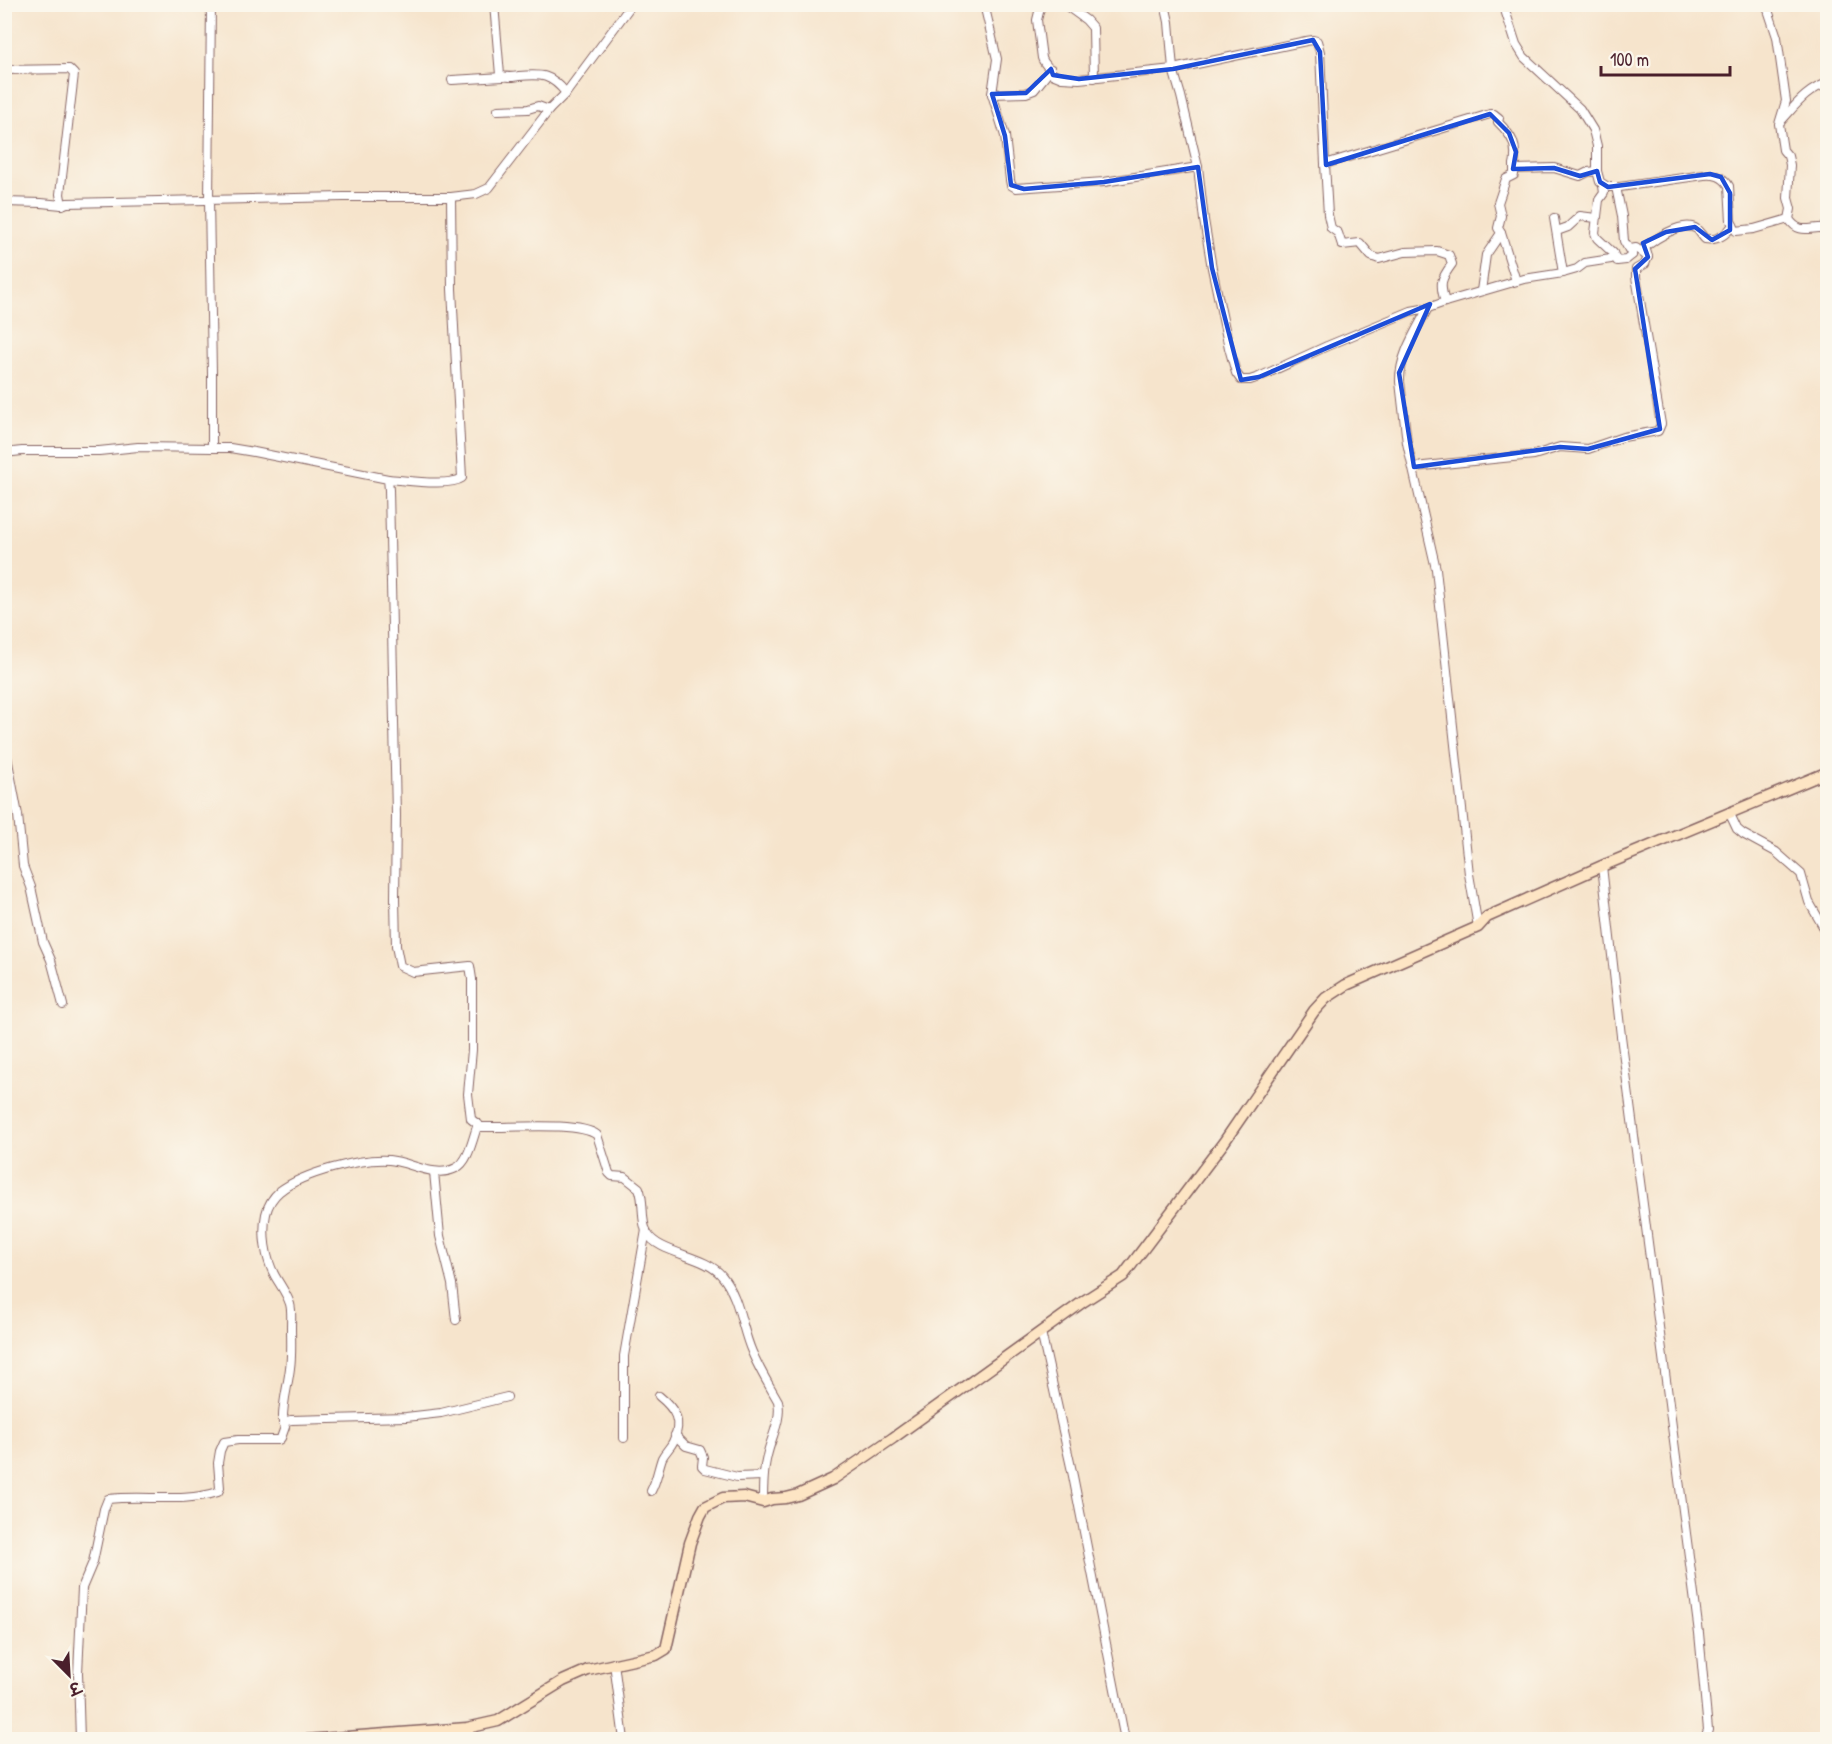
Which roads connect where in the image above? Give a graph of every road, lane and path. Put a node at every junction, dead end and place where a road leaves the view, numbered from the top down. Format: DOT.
graph roads {
  1 [pos="211,4"];
  2 [pos="494,4"];
  3 [pos="632,4"];
  4 [pos="984,4"];
  5 [pos="1041,4"];
  6 [pos="1064,4"];
  7 [pos="1165,4"];
  8 [pos="1503,4"];
  9 [pos="1766,4"];
  10 [pos="1051,69"];
  11 [pos="1173,69"];
  12 [pos="4,70"];
  13 [pos="503,77"];
  14 [pos="1094,78"];
  15 [pos="452,80"];
  16 [pos="1827,83"];
  17 [pos="566,93"];
  18 [pos="992,94"];
  19 [pos="498,110"];
  20 [pos="549,110"];
  21 [pos="1779,124"];
  22 [pos="1325,164"];
  23 [pos="1514,165"];
  24 [pos="1198,167"];
  25 [pos="1597,171"];
  26 [pos="1603,186"];
  27 [pos="1616,187"];
  28 [pos="451,197"];
  29 [pos="209,200"];
  30 [pos="4,202"];
  31 [pos="62,205"];
  32 [pos="1554,218"];
  33 [pos="1596,218"];
  34 [pos="1789,219"];
  35 [pos="1733,225"];
  36 [pos="1827,228"];
  37 [pos="1557,231"];
  38 [pos="1501,233"];
  39 [pos="1613,253"];
  40 [pos="1632,255"];
  41 [pos="1648,257"];
  42 [pos="1563,273"];
  43 [pos="1516,281"];
  44 [pos="1481,291"];
  45 [pos="1445,302"];
  46 [pos="1419,310"];
  47 [pos="213,448"];
  48 [pos="4,453"];
  49 [pos="1414,467"];
  50 [pos="388,479"];
  51 [pos="4,741"];
  52 [pos="1827,772"];
  53 [pos="1729,812"];
  54 [pos="1602,866"];
  55 [pos="1478,927"];
  56 [pos="1827,935"];
  57 [pos="63,1005"];
  58 [pos="478,1124"];
  59 [pos="434,1172"];
  60 [pos="646,1230"];
  61 [pos="456,1320"];
  62 [pos="1041,1332"];
  63 [pos="659,1396"];
  64 [pos="507,1397"];
  65 [pos="283,1422"];
  66 [pos="675,1435"];
  67 [pos="624,1438"];
  68 [pos="763,1476"];
  69 [pos="651,1491"];
  70 [pos="763,1502"];
  71 [pos="614,1664"];
  72 [pos="362,1738"];
  73 [pos="80,1740"];
  74 [pos="306,1740"];
  75 [pos="624,1740"];
  76 [pos="1125,1740"];
  77 [pos="1704,1740"];
  1 -- 29 [label="street"];
  2 -- 13 [label="street"];
  3 -- 17 [label="street"];
  4 -- 18 [label="street"];
  5 -- 10 [label="street"];
  6 -- 14 [label="street"];
  7 -- 11 [label="street"];
  8 -- 25 [label="street"];
  9 -- 21 [label="street"];
  10 -- 14 [label="street"];
  10 -- 18 [label="street"];
  11 -- 14 [label="street"];
  11 -- 22 [label="street"];
  11 -- 24 [label="street"];
  12 -- 31 [label="street"];
  13 -- 15 [label="street"];
  13 -- 17 [label="street"];
  16 -- 21 [label="street"];
  17 -- 20 [label="street"];
  18 -- 24 [label="street"];
  19 -- 20 [label="street"];
  20 -- 28 [label="street"];
  21 -- 34 [label="street"];
  22 -- 23 [label="street"];
  22 -- 45 [label="street"];
  23 -- 25 [label="street"];
  23 -- 38 [label="street"];
  24 -- 46 [label="street"];
  25 -- 26 [label="street"];
  26 -- 27 [label="street"];
  26 -- 33 [label="street"];
  27 -- 35 [label="street"];
  27 -- 40 [label="street"];
  28 -- 29 [label="street"];
  28 -- 50 [label="street"];
  29 -- 31 [label="street"];
  29 -- 47 [label="street"];
  30 -- 31 [label="street"];
  32 -- 37 [label="street"];
  33 -- 37 [label="street"];
  33 -- 39 [label="street"];
  34 -- 35 [label="street"];
  34 -- 36 [label="street"];
  35 -- 41 [label="street"];
  37 -- 42 [label="street"];
  38 -- 43 [label="street"];
  38 -- 44 [label="street"];
  39 -- 40 [label="street"];
  39 -- 42 [label="street"];
  40 -- 41 [label="street"];
  41 -- 49 [label="street"];
  42 -- 43 [label="street"];
  43 -- 44 [label="street"];
  44 -- 45 [label="street"];
  45 -- 46 [label="street"];
  46 -- 49 [label="street"];
  47 -- 48 [label="street"];
  47 -- 50 [label="street"];
  49 -- 55 [label="street"];
  50 -- 58 [label="street"];
  51 -- 57 [label="street"];
  52 -- 53 [label="street"];
  53 -- 54 [label="street"];
  53 -- 56 [label="street"];
  54 -- 55 [label="street"];
  54 -- 77 [label="street"];
  55 -- 62 [label="street"];
  58 -- 59 [label="street"];
  58 -- 60 [label="street"];
  59 -- 61 [label="street"];
  59 -- 65 [label="street"];
  60 -- 67 [label="street"];
  60 -- 68 [label="street"];
  62 -- 70 [label="street"];
  62 -- 76 [label="street"];
  63 -- 66 [label="street"];
  64 -- 65 [label="street"];
  65 -- 73 [label="street"];
  66 -- 68 [label="street"];
  66 -- 69 [label="street"];
  68 -- 70 [label="street"];
  70 -- 71 [label="street"];
  71 -- 72 [label="street"];
  71 -- 75 [label="street"];
  72 -- 74 [label="street"];
}
